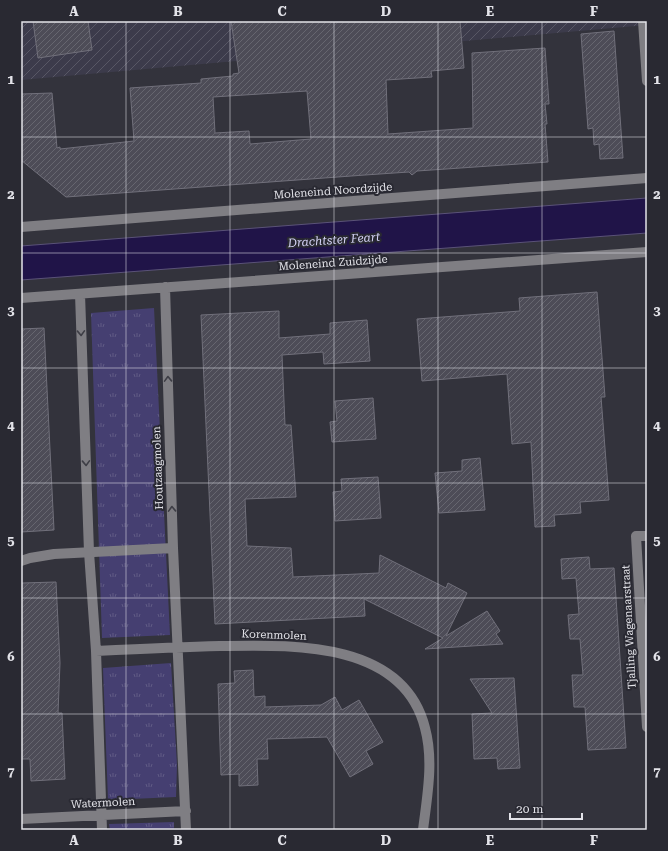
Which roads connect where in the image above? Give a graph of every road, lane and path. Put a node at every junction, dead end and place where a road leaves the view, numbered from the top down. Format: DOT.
graph roads {
  1 [pos="643,21"];
  2 [pos="647,81"];
  3 [pos="647,178"];
  4 [pos="21,227"];
  5 [pos="647,252"];
  6 [pos="165,288"];
  7 [pos="80,294"];
  8 [pos="21,298"];
  9 [pos="647,536"];
  10 [pos="173,548"];
  11 [pos="89,552"];
  12 [pos="21,561"];
  13 [pos="178,647"];
  14 [pos="96,651"];
  15 [pos="647,727"];
  16 [pos="186,811"];
  17 [pos="102,814"];
  18 [pos="21,819"];
  19 [pos="102,830"];
  20 [pos="186,830"];
  21 [pos="423,830"];
  1 -- 2 [label="street"];
  3 -- 4 [label="street, Moleneind Noordzijde"];
  5 -- 6 [label="street, Moleneind Zuidzijde"];
  6 -- 7 [label="street, Moleneind Zuidzijde"];
  10 -- 6 [label="street, Houtzaagmolen, one-way"];
  7 -- 8 [label="street, Moleneind Zuidzijde"];
  7 -- 11 [label="street, one-way"];
  9 -- 15 [label="street, Tjalling Wagenaarstraat"];
  10 -- 11 [label="street"];
  10 -- 13 [label="street, Houtzaagmolen"];
  11 -- 12 [label="street"];
  11 -- 14 [label="street"];
  13 -- 14 [label="street"];
  13 -- 16 [label="street, Houtzaagmolen"];
  13 -- 21 [label="street, Korenmolen"];
  14 -- 17 [label="street"];
  16 -- 17 [label="street, Watermolen"];
  16 -- 20 [label="street, Houtzaagmolen"];
  17 -- 18 [label="street, Watermolen"];
  17 -- 19 [label="street"];
}
